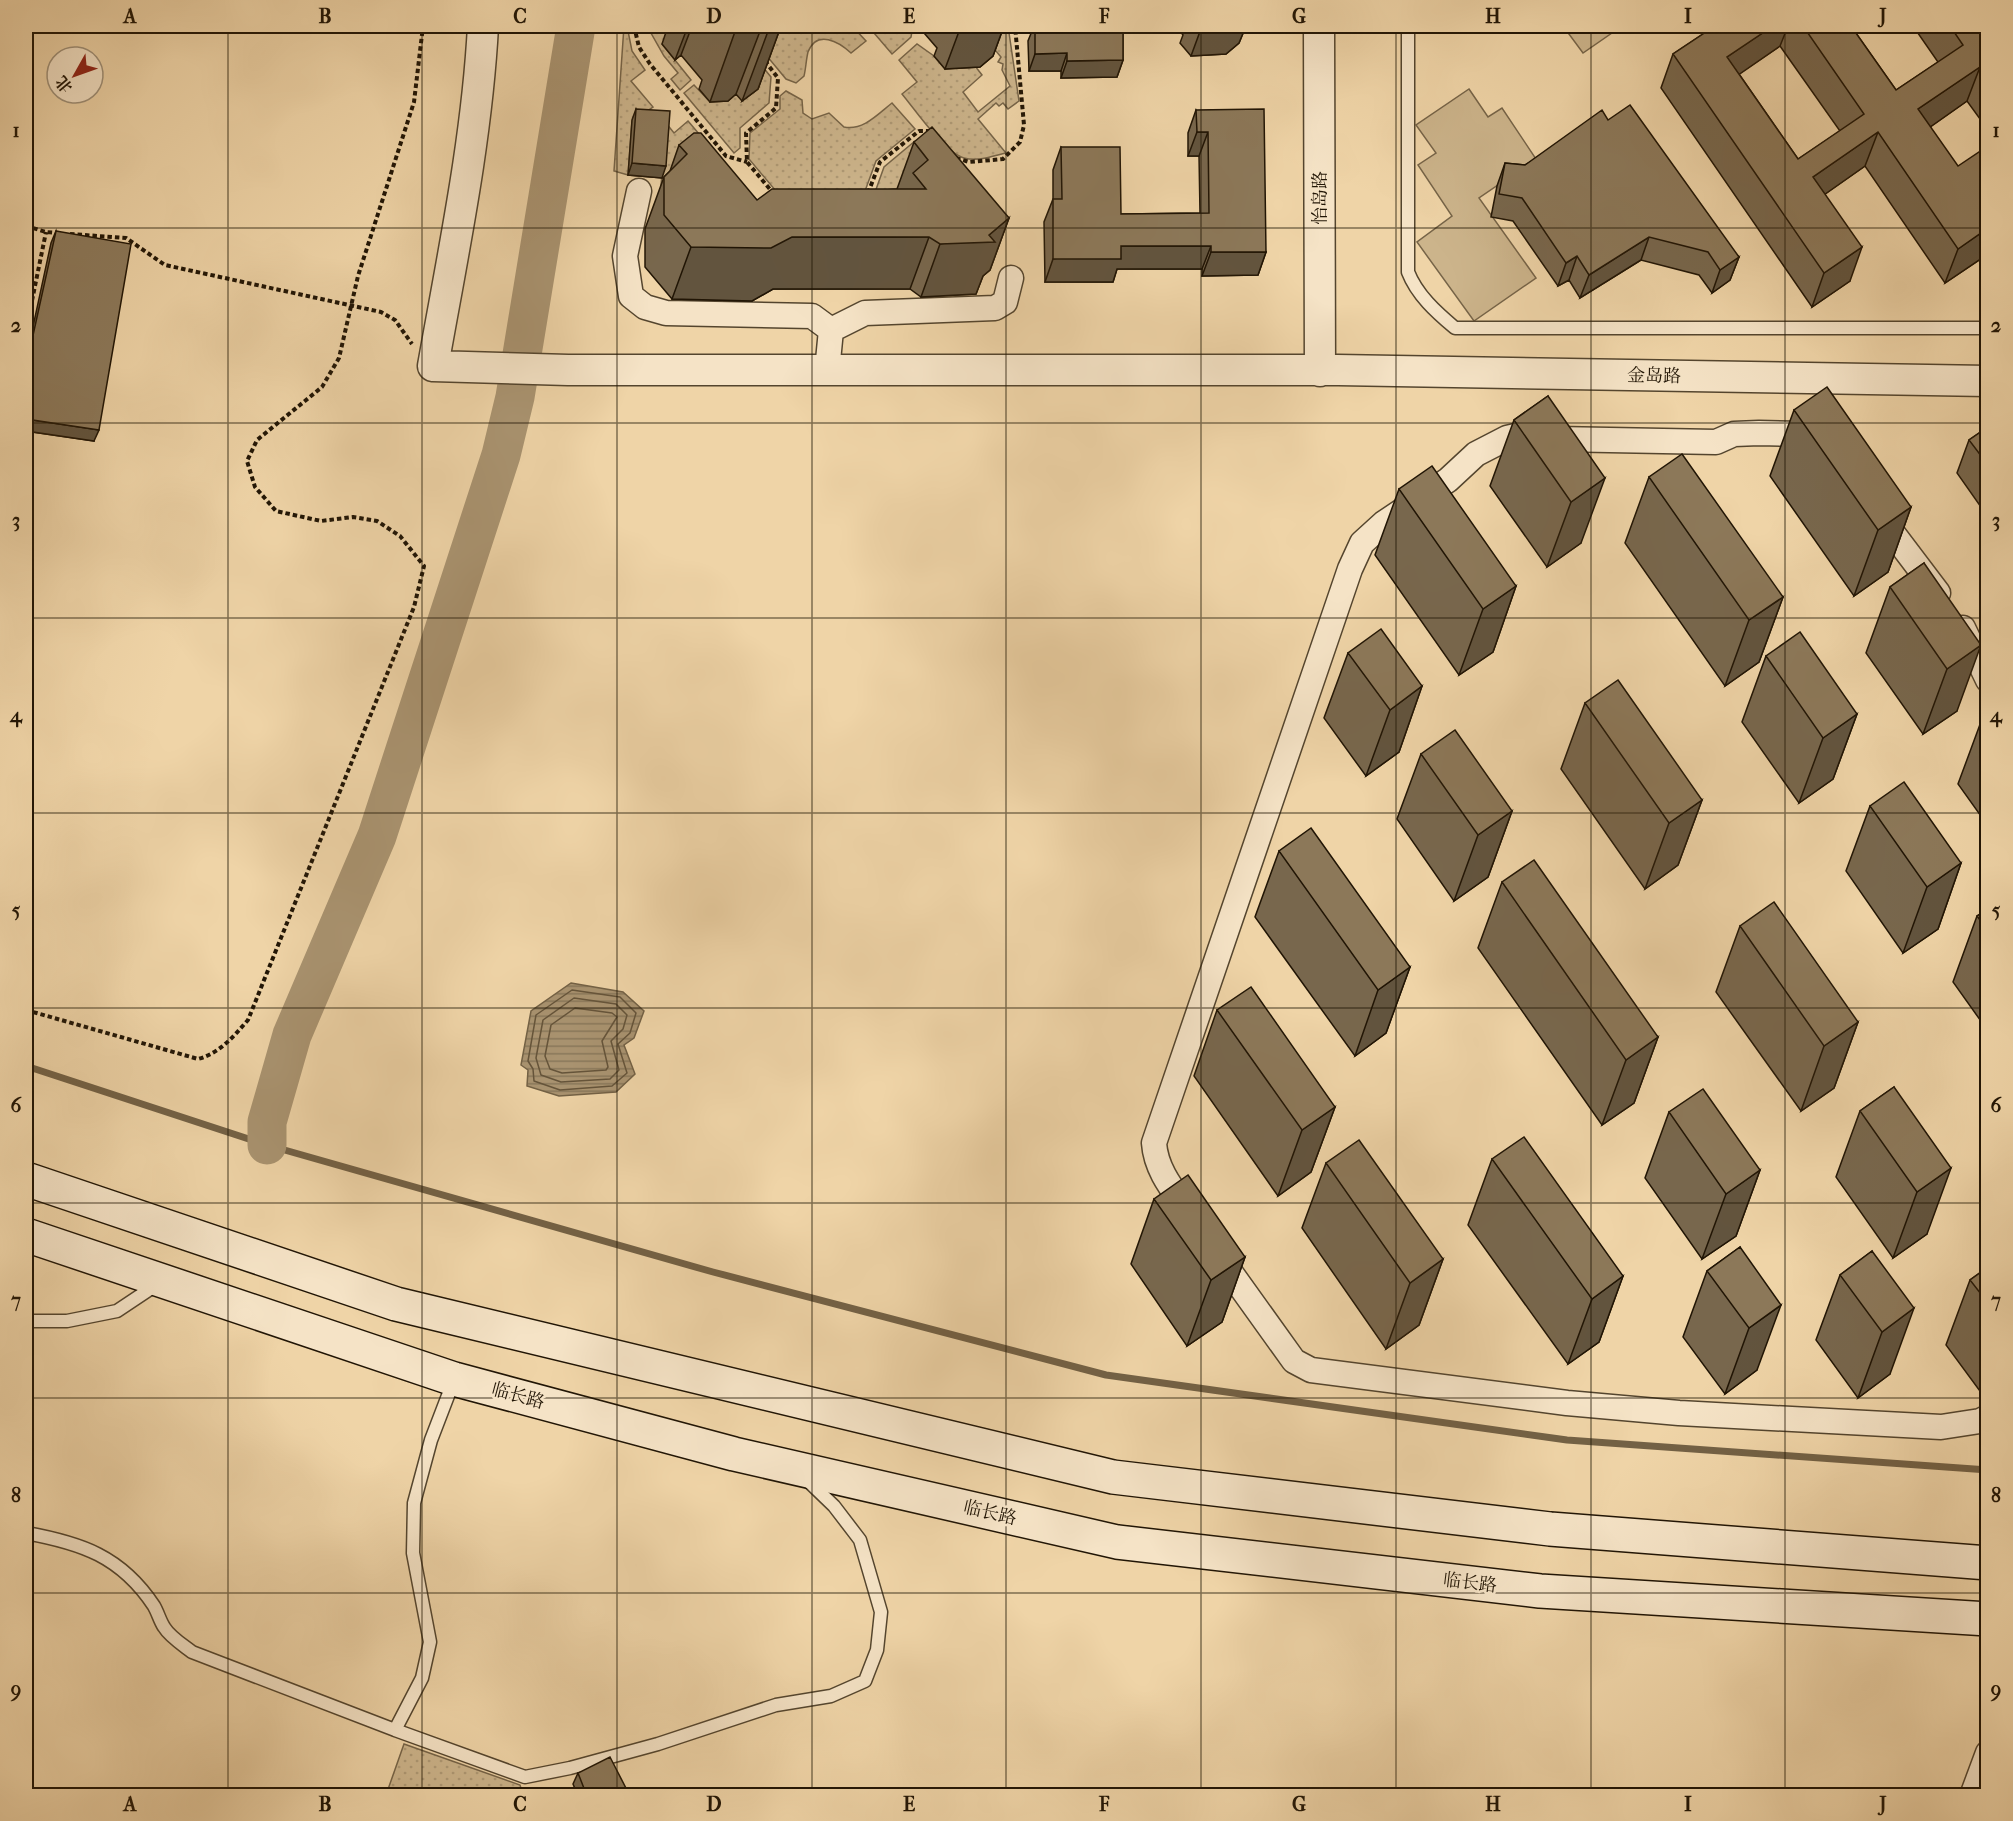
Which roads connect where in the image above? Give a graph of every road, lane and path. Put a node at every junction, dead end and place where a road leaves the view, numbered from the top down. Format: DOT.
graph roads {
  1 [pos="423,26"];
  2 [pos="483,26"];
  3 [pos="634,26"];
  4 [pos="1016,26"];
  5 [pos="1319,26"];
  6 [pos="1339,26"];
  7 [pos="1408,26"];
  8 [pos="757,52"];
  9 [pos="936,138"];
  10 [pos="949,151"];
  11 [pos="747,162"];
  12 [pos="639,190"];
  13 [pos="777,197"];
  14 [pos="867,198"];
  15 [pos="26,226"];
  16 [pos="46,232"];
  17 [pos="1011,278"];
  18 [pos="351,305"];
  19 [pos="1988,328"];
  20 [pos="26,330"];
  21 [pos="831,330"];
  22 [pos="433,366"];
  23 [pos="827,371"];
  24 [pos="1329,371"];
  25 [pos="1988,381"];
  26 [pos="1831,456"];
  27 [pos="1865,497"];
  28 [pos="1988,680"];
  29 [pos="26,1010"];
  30 [pos="26,1179"];
  31 [pos="26,1235"];
  32 [pos="161,1282"];
  33 [pos="26,1321"];
  34 [pos="454,1379"];
  35 [pos="1988,1417"];
  36 [pos="794,1468"];
  37 [pos="26,1533"];
  38 [pos="1988,1563"];
  39 [pos="1988,1619"];
  40 [pos="395,1730"];
  41 [pos="1988,1753"];
  42 [pos="1972,1796"];
  1 -- 18 [label="path"];
  2 -- 22 [label="street"];
  3 -- 11 [label="path"];
  4 -- 10 [label="path"];
  5 -- 24 [label="street, 怡岛路"];
  6 -- 24 [label="street"];
  7 -- 19 [label="lane"];
  8 -- 11 [label="path"];
  9 -- 14 [label="path"];
  11 -- 13 [label="path"];
  12 -- 21 [label="street"];
  15 -- 16 [label="path"];
  16 -- 18 [label="path"];
  16 -- 20 [label="path"];
  17 -- 21 [label="street"];
  18 -- 22 [label="path"];
  18 -- 29 [label="path"];
  21 -- 23 [label="street"];
  22 -- 23 [label="street, 金岛路"];
  23 -- 24 [label="street, 金岛路"];
  24 -- 25 [label="street, 金岛路"];
  26 -- 35 [label="street"];
  27 -- 28 [label="street"];
  30 -- 38 [label="main road"];
  31 -- 32 [label="main road, 临长路"];
  32 -- 33 [label="lane"];
  32 -- 34 [label="main road, 临长路"];
  34 -- 36 [label="main road, 临长路"];
  34 -- 40 [label="lane"];
  36 -- 39 [label="main road, 临长路"];
  36 -- 40 [label="lane"];
  37 -- 40 [label="lane"];
  41 -- 42 [label="street"];
}
